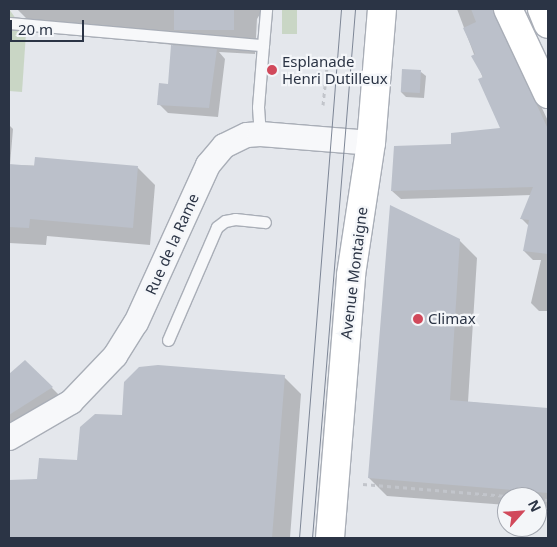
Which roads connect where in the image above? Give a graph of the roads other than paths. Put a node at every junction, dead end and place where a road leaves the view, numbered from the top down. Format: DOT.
graph roads {
  1 [pos="266,9"];
  2 [pos="382,9"];
  3 [pos="508,9"];
  4 [pos="542,9"];
  5 [pos="9,23"];
  6 [pos="548,24"];
  7 [pos="263,45"];
  8 [pos="547,86"];
  9 [pos="260,134"];
  10 [pos="371,143"];
  11 [pos="265,222"];
  12 [pos="168,340"];
  13 [pos="9,438"];
  14 [pos="330,538"];
  1 -- 7 [label="lane"];
  2 -- 10 [label="main road, Avenue Montaigne"];
  3 -- 8 [label="main road"];
  4 -- 6 [label="main road"];
  5 -- 7 [label="lane"];
  7 -- 9 [label="lane"];
  9 -- 10 [label="street, Rue de la Rame"];
  9 -- 13 [label="street, Rue de la Rame"];
  10 -- 14 [label="main road, Avenue Montaigne"];
  11 -- 12 [label="lane"];
}
